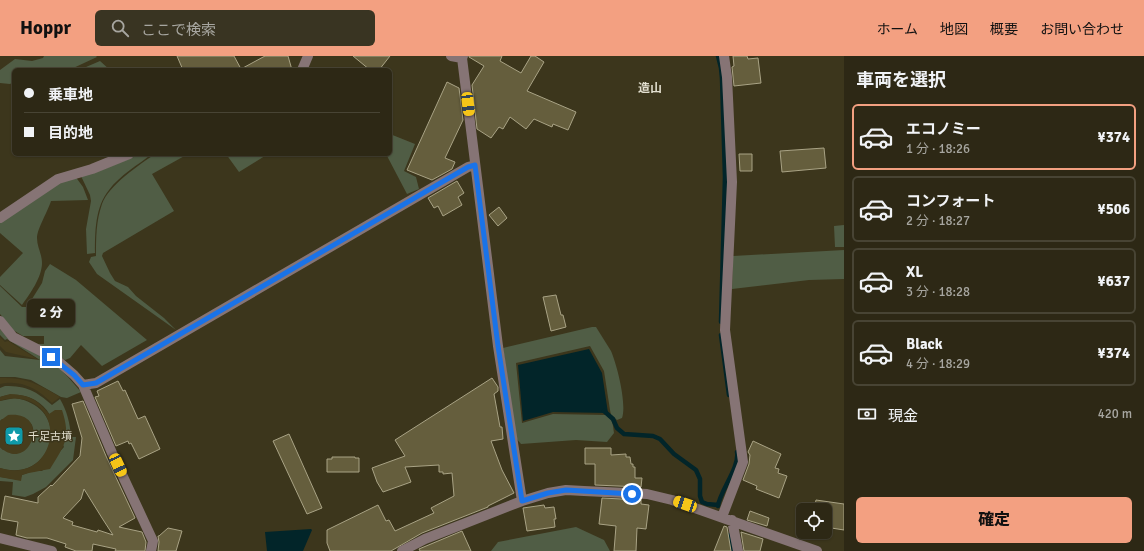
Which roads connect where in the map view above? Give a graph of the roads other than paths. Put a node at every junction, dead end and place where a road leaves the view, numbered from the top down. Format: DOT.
graph roads {
  1 [pos="308,56"];
  2 [pos="451,56"];
  3 [pos="724,56"];
  4 [pos="462,57"];
  5 [pos="303,68"];
  6 [pos="124,156"];
  7 [pos="475,165"];
  8 [pos="0,218"];
  9 [pos="0,320"];
  10 [pos="83,385"];
  11 [pos="522,501"];
  12 [pos="727,518"];
  13 [pos="0,538"];
  14 [pos="52,551"];
  15 [pos="151,551"];
  16 [pos="402,551"];
  17 [pos="738,551"];
  18 [pos="817,551"];
  1 -- 5 [label="street"];
  2 -- 4 [label="street"];
  3 -- 12 [label="street"];
  4 -- 7 [label="street"];
  6 -- 8 [label="street"];
  7 -- 10 [label="street"];
  7 -- 11 [label="street"];
  9 -- 10 [label="street"];
  10 -- 15 [label="street"];
  11 -- 12 [label="street"];
  11 -- 16 [label="street"];
  12 -- 17 [label="street"];
  12 -- 18 [label="street"];
  13 -- 14 [label="street"];
}
